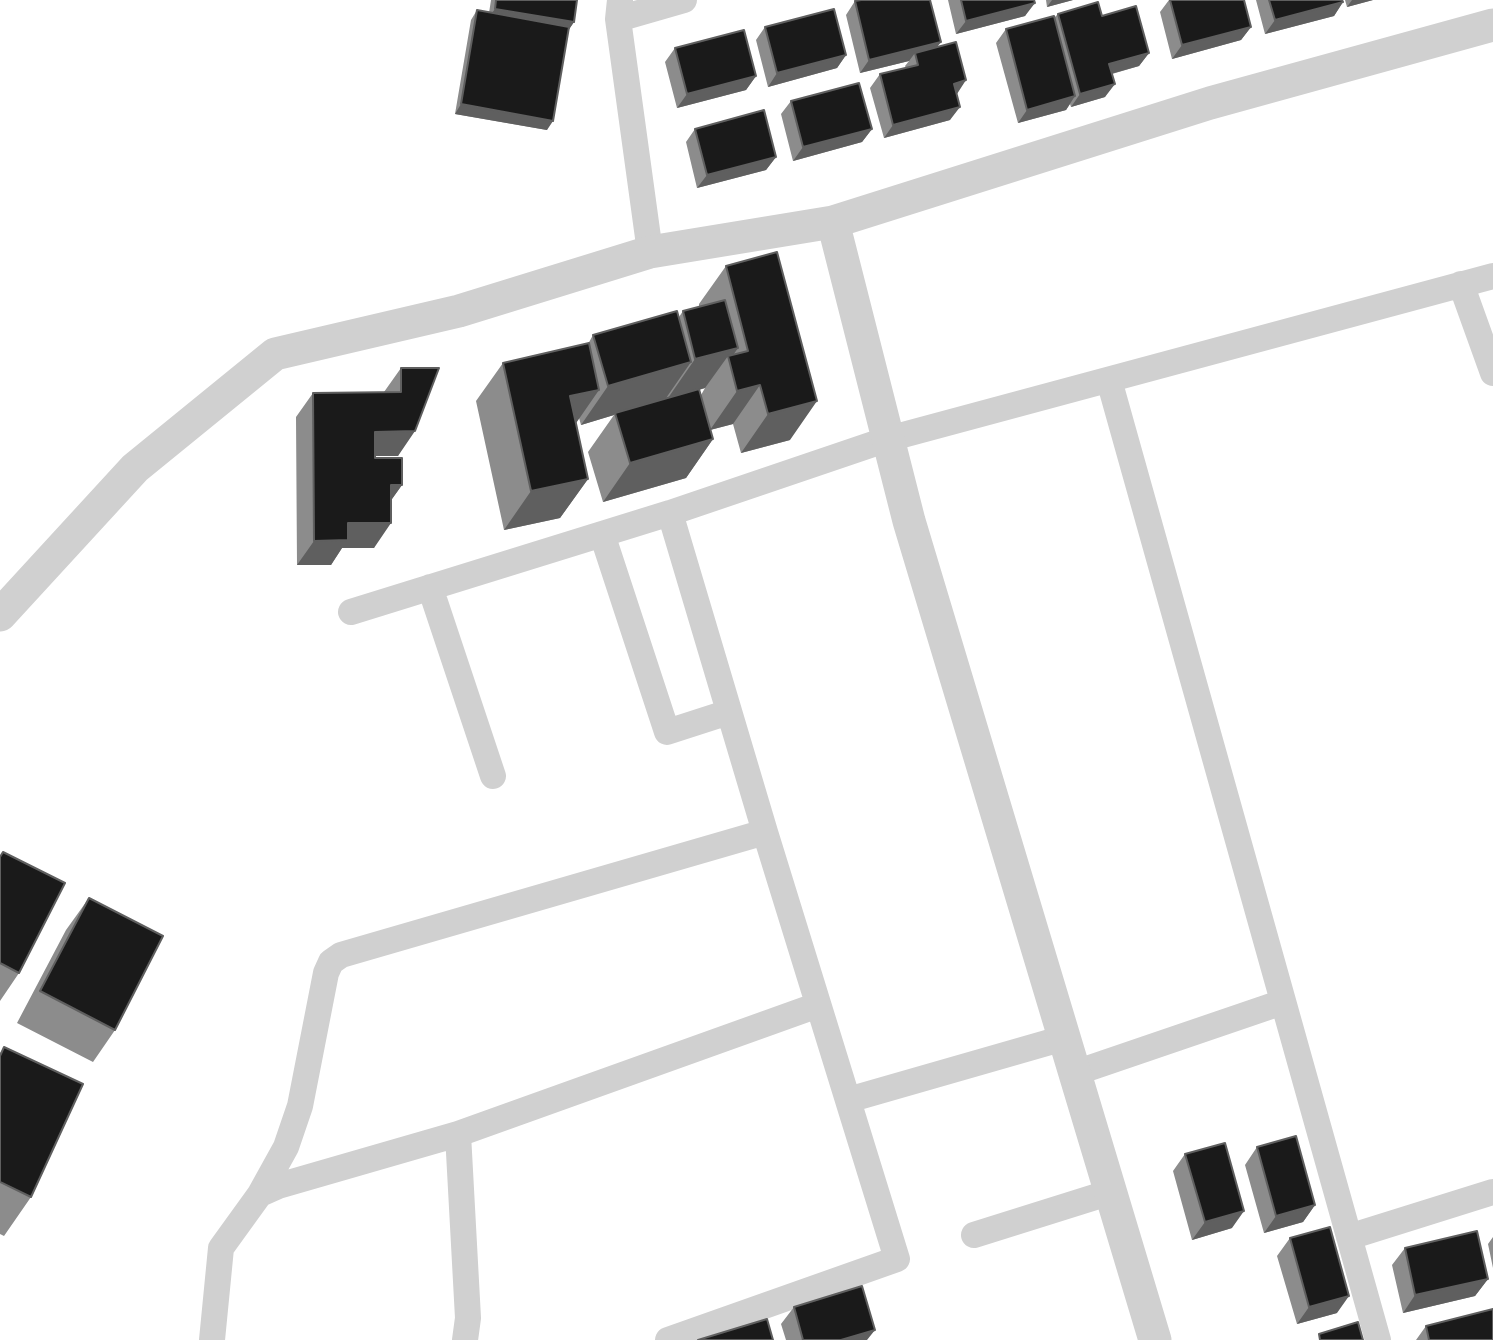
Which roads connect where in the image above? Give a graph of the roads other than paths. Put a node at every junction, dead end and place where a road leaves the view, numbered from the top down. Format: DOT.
graph roads {
  1 [pos="684,0"];
  2 [pos="619,10"];
  3 [pos="1493,25"];
  4 [pos="833,222"];
  5 [pos="650,252"];
  6 [pos="1493,276"];
  7 [pos="1461,284"];
  8 [pos="1493,373"];
  9 [pos="1109,380"];
  10 [pos="888,439"];
  11 [pos="670,513"];
  12 [pos="602,534"];
  13 [pos="430,587"];
  14 [pos="351,612"];
  15 [pos="0,615"];
  16 [pos="729,712"];
  17 [pos="493,776"];
  18 [pos="765,832"];
  19 [pos="1283,1002"];
  20 [pos="818,1005"];
  21 [pos="1064,1038"];
  22 [pos="1075,1073"];
  23 [pos="848,1100"];
  24 [pos="458,1134"];
  25 [pos="1111,1192"];
  26 [pos="1493,1192"];
  27 [pos="260,1194"];
  28 [pos="974,1235"];
  29 [pos="1349,1237"];
  30 [pos="212,1340"];
  31 [pos="465,1340"];
  32 [pos="668,1340"];
  33 [pos="1155,1340"];
  34 [pos="1378,1340"];
  1 -- 2 [label="street"];
  2 -- 5 [label="street"];
  3 -- 4 [label="street"];
  4 -- 5 [label="street"];
  4 -- 10 [label="street"];
  5 -- 15 [label="street"];
  6 -- 7 [label="street"];
  7 -- 8 [label="street"];
  7 -- 9 [label="street"];
  9 -- 10 [label="street"];
  9 -- 19 [label="street"];
  10 -- 11 [label="street"];
  10 -- 21 [label="street"];
  11 -- 12 [label="street"];
  11 -- 16 [label="street"];
  12 -- 13 [label="street"];
  12 -- 16 [label="street"];
  13 -- 14 [label="street"];
  13 -- 17 [label="street"];
  16 -- 18 [label="street"];
  18 -- 20 [label="street"];
  18 -- 27 [label="street"];
  19 -- 22 [label="street"];
  19 -- 29 [label="street"];
  20 -- 23 [label="street"];
  20 -- 24 [label="street"];
  21 -- 22 [label="street"];
  21 -- 23 [label="street"];
  22 -- 25 [label="street"];
  23 -- 32 [label="street"];
  24 -- 27 [label="street"];
  24 -- 31 [label="street"];
  25 -- 28 [label="street"];
  25 -- 33 [label="street"];
  26 -- 29 [label="street"];
  27 -- 30 [label="street"];
  29 -- 34 [label="street"];
}
